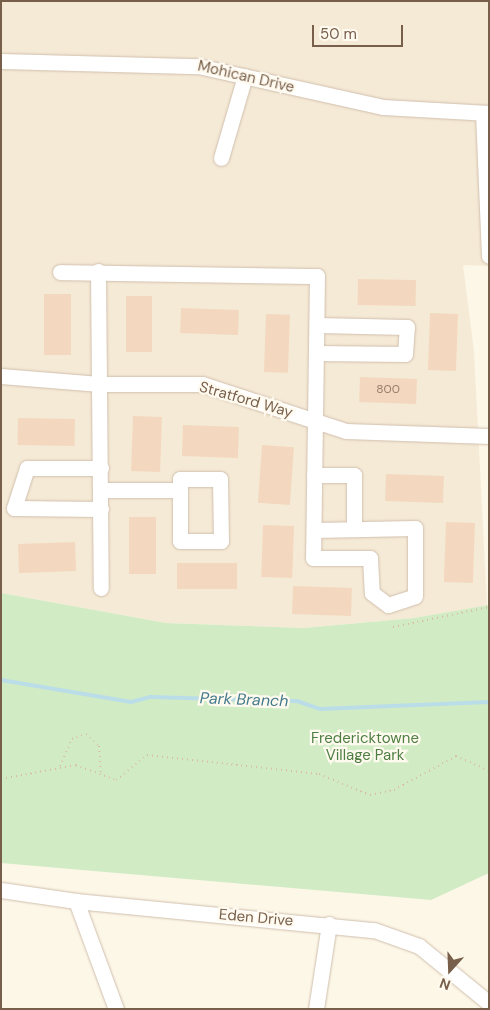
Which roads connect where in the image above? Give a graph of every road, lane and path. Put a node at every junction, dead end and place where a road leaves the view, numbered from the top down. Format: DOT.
graph roads {
  1 [pos="1,62"];
  2 [pos="245,76"];
  3 [pos="486,113"];
  4 [pos="221,158"];
  5 [pos="489,256"];
  6 [pos="98,271"];
  7 [pos="60,272"];
  8 [pos="316,325"];
  9 [pos="316,353"];
  10 [pos="1,376"];
  11 [pos="100,384"];
  12 [pos="314,420"];
  13 [pos="489,436"];
  14 [pos="100,468"];
  15 [pos="314,475"];
  16 [pos="101,490"];
  17 [pos="180,490"];
  18 [pos="100,509"];
  19 [pos="354,529"];
  20 [pos="314,530"];
  21 [pos="101,588"];
  22 [pos="489,607"];
  23 [pos="393,627"];
  24 [pos="60,766"];
  25 [pos="489,771"];
  26 [pos="101,775"];
  27 [pos="1,779"];
  28 [pos="1,890"];
  29 [pos="76,902"];
  30 [pos="329,924"];
  31 [pos="489,1003"];
  32 [pos="116,1009"];
  33 [pos="316,1009"];
  1 -- 2 [label="street, Mohican Drive"];
  2 -- 3 [label="street, Mohican Drive"];
  2 -- 4 [label="street"];
  3 -- 5 [label="street"];
  6 -- 7 [label="street"];
  6 -- 8 [label="street"];
  6 -- 11 [label="street"];
  8 -- 9 [label="street"];
  8 -- 9 [label="street"];
  9 -- 12 [label="street"];
  10 -- 11 [label="street, Stratford Way"];
  11 -- 12 [label="street, Stratford Way"];
  11 -- 14 [label="street"];
  12 -- 13 [label="street, Stratford Way"];
  12 -- 15 [label="street"];
  14 -- 16 [label="street"];
  14 -- 18 [label="street"];
  15 -- 19 [label="street"];
  15 -- 20 [label="street"];
  16 -- 17 [label="street"];
  16 -- 18 [label="street"];
  17 -- 17 [label="street"];
  18 -- 21 [label="street"];
  19 -- 20 [label="street"];
  19 -- 20 [label="street"];
  22 -- 23 [label="path"];
  24 -- 26 [label="path"];
  24 -- 26 [label="path"];
  24 -- 27 [label="path"];
  25 -- 26 [label="path"];
  28 -- 29 [label="street, Eden Drive"];
  29 -- 30 [label="street, Eden Drive"];
  29 -- 32 [label="street"];
  30 -- 31 [label="street, Eden Drive"];
  30 -- 33 [label="street"];
}
